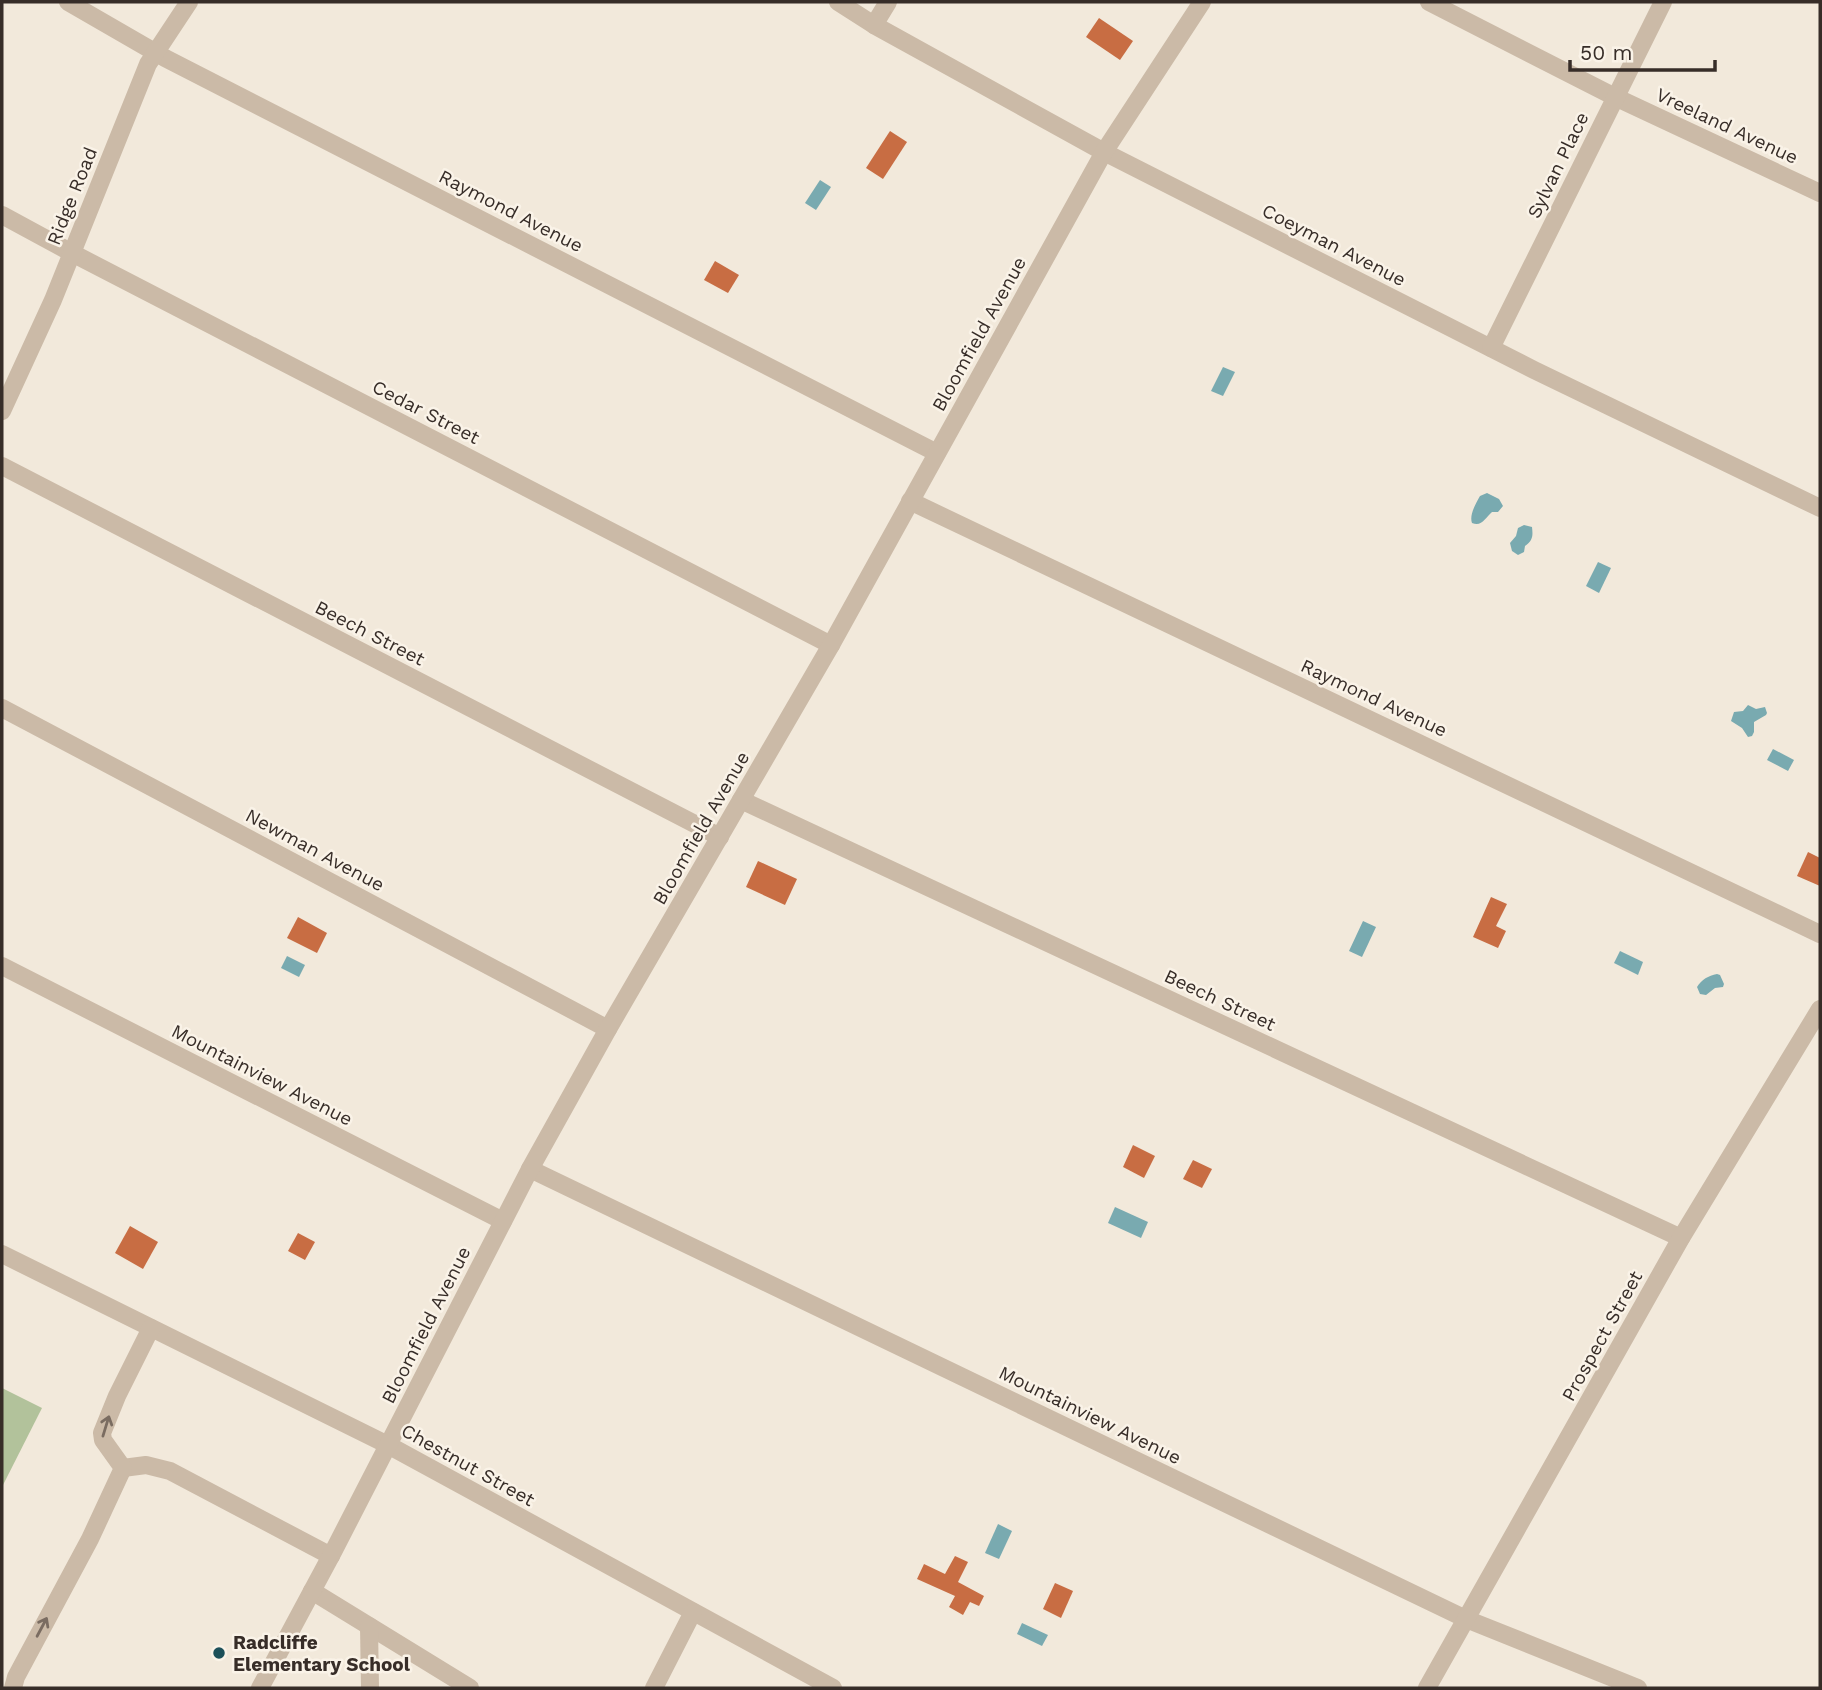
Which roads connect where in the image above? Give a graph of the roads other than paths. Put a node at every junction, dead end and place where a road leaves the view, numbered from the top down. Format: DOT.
graph roads {
  1 [pos="68,2"];
  2 [pos="189,2"];
  3 [pos="838,2"];
  4 [pos="888,2"];
  5 [pos="1202,2"];
  6 [pos="1429,2"];
  7 [pos="1663,2"];
  8 [pos="874,25"];
  9 [pos="156,52"];
  10 [pos="1615,97"];
  11 [pos="1104,152"];
  12 [pos="1820,193"];
  13 [pos="2,215"];
  14 [pos="72,253"];
  15 [pos="1491,348"];
  16 [pos="2,411"];
  17 [pos="937,453"];
  18 [pos="2,466"];
  19 [pos="910,501"];
  20 [pos="1820,508"];
  21 [pos="831,645"];
  22 [pos="2,708"];
  23 [pos="741,800"];
  24 [pos="720,838"];
  25 [pos="1820,934"];
  26 [pos="2,966"];
  27 [pos="1820,1009"];
  28 [pos="608,1030"];
  29 [pos="530,1169"];
  30 [pos="503,1222"];
  31 [pos="1681,1238"];
  32 [pos="2,1254"];
  33 [pos="151,1328"];
  34 [pos="388,1445"];
  35 [pos="123,1468"];
  36 [pos="331,1556"];
  37 [pos="312,1591"];
  38 [pos="693,1612"];
  39 [pos="1466,1619"];
  40 [pos="369,1626"];
  41 [pos="13,1688"];
  42 [pos="260,1688"];
  43 [pos="370,1688"];
  44 [pos="471,1688"];
  45 [pos="654,1688"];
  46 [pos="833,1688"];
  47 [pos="1427,1688"];
  48 [pos="1638,1688"];
  1 -- 9 [label="street, Raymond Avenue"];
  2 -- 9 [label="street, Ridge Road"];
  3 -- 8 [label="street, Coeyman Avenue"];
  4 -- 8 [label="street"];
  5 -- 11 [label="street, Bloomfield Avenue"];
  6 -- 10 [label="street, Vreeland Avenue"];
  7 -- 10 [label="street, Sylvan Place"];
  8 -- 11 [label="street, Coeyman Avenue"];
  9 -- 14 [label="street, Ridge Road"];
  9 -- 17 [label="street, Raymond Avenue"];
  10 -- 12 [label="street, Vreeland Avenue"];
  10 -- 15 [label="street, Sylvan Place"];
  11 -- 15 [label="street, Coeyman Avenue"];
  11 -- 17 [label="street, Bloomfield Avenue"];
  13 -- 14 [label="street, Cedar Street"];
  14 -- 16 [label="street, Ridge Road"];
  14 -- 21 [label="street, Cedar Street"];
  15 -- 20 [label="street, Coeyman Avenue"];
  17 -- 19 [label="street, Bloomfield Avenue"];
  18 -- 24 [label="street, Beech Street"];
  19 -- 21 [label="street, Bloomfield Avenue"];
  19 -- 25 [label="street, Raymond Avenue"];
  21 -- 23 [label="street, Bloomfield Avenue"];
  22 -- 28 [label="street, Newman Avenue"];
  23 -- 24 [label="street, Bloomfield Avenue"];
  23 -- 31 [label="street, Beech Street"];
  24 -- 28 [label="street, Bloomfield Avenue"];
  26 -- 30 [label="street, Mountainview Avenue"];
  27 -- 31 [label="street, Prospect Street"];
  28 -- 29 [label="street, Bloomfield Avenue"];
  29 -- 30 [label="street, Bloomfield Avenue"];
  29 -- 39 [label="street, Mountainview Avenue"];
  30 -- 34 [label="street, Bloomfield Avenue"];
  31 -- 39 [label="street, Prospect Street"];
  32 -- 33 [label="street, Chestnut Street"];
  33 -- 34 [label="street, Chestnut Street"];
  35 -- 33 [label="street, one-way"];
  34 -- 36 [label="street, Bloomfield Avenue"];
  34 -- 38 [label="street, Chestnut Street"];
  35 -- 36 [label="street"];
  41 -- 35 [label="street, one-way"];
  36 -- 37 [label="street, Bloomfield Avenue"];
  37 -- 40 [label="street"];
  37 -- 42 [label="street, Bloomfield Avenue"];
  38 -- 45 [label="street"];
  38 -- 46 [label="street, Chestnut Street"];
  39 -- 47 [label="street, Prospect Street"];
  39 -- 48 [label="street, Mountainview Avenue"];
  40 -- 43 [label="street"];
  40 -- 44 [label="street"];
}
